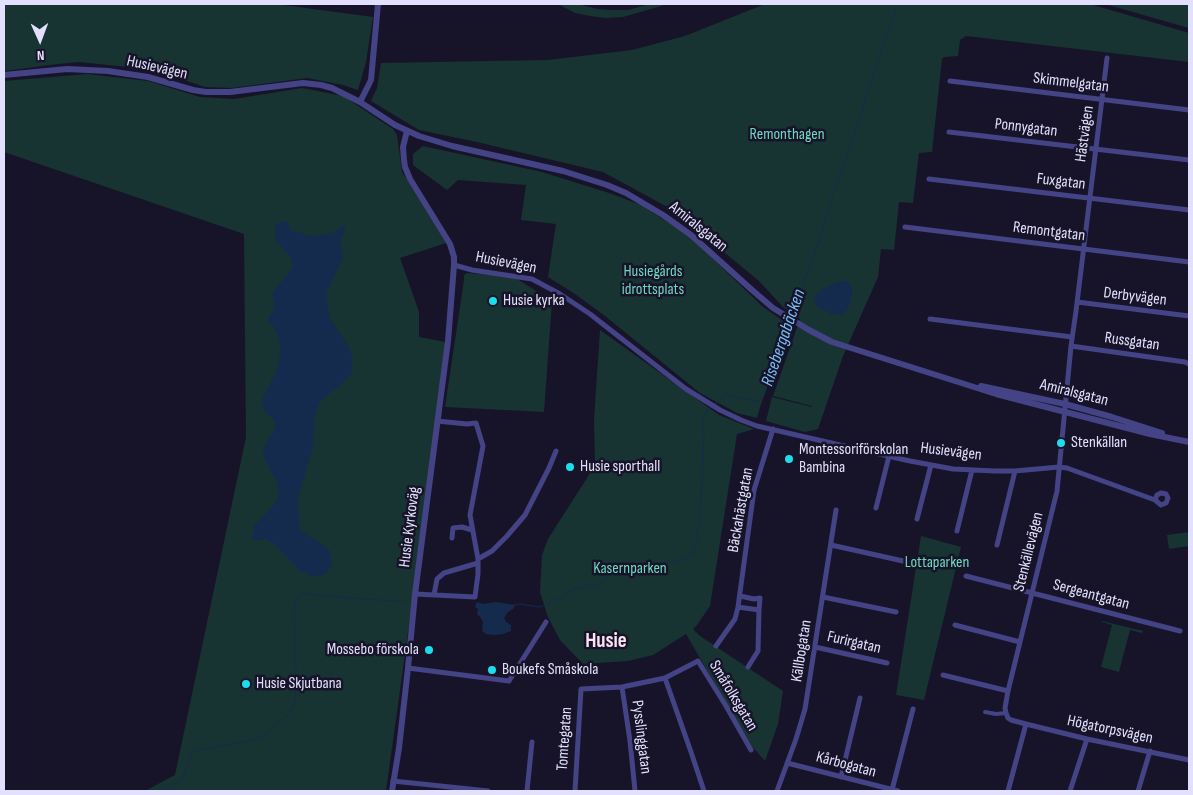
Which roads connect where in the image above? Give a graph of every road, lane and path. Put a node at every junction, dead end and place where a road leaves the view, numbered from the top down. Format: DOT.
graph roads {
  1 [pos="378,4"];
  2 [pos="1107,58"];
  3 [pos="4,75"];
  4 [pos="950,81"];
  5 [pos="1102,100"];
  6 [pos="360,102"];
  7 [pos="1189,110"];
  8 [pos="407,131"];
  9 [pos="949,132"];
  10 [pos="1095,149"];
  11 [pos="1189,160"];
  12 [pos="929,179"];
  13 [pos="1089,198"];
  14 [pos="1189,210"];
  15 [pos="905,227"];
  16 [pos="1083,248"];
  17 [pos="1189,262"];
  18 [pos="454,265"];
  19 [pos="1077,302"];
  20 [pos="1189,316"];
  21 [pos="930,319"];
  22 [pos="1072,338"];
  23 [pos="1071,346"];
  24 [pos="1189,364"];
  25 [pos="955,381"];
  26 [pos="1065,404"];
  27 [pos="1064,413"];
  28 [pos="437,421"];
  29 [pos="773,429"];
  30 [pos="1186,441"];
  31 [pos="556,451"];
  32 [pos="889,456"];
  33 [pos="931,465"];
  34 [pos="1059,467"];
  35 [pos="972,470"];
  36 [pos="1015,471"];
  37 [pos="1155,500"];
  38 [pos="876,508"];
  39 [pos="836,510"];
  40 [pos="917,519"];
  41 [pos="472,530"];
  42 [pos="957,532"];
  43 [pos="452,538"];
  44 [pos="998,545"];
  45 [pos="831,546"];
  46 [pos="478,561"];
  47 [pos="903,561"];
  48 [pos="966,576"];
  49 [pos="1032,592"];
  50 [pos="415,594"];
  51 [pos="434,595"];
  52 [pos="740,596"];
  53 [pos="823,596"];
  54 [pos="738,607"];
  55 [pos="759,610"];
  56 [pos="896,612"];
  57 [pos="546,622"];
  58 [pos="955,625"];
  59 [pos="1180,631"];
  60 [pos="1020,642"];
  61 [pos="716,646"];
  62 [pos="816,647"];
  63 [pos="887,663"];
  64 [pos="748,667"];
  65 [pos="408,668"];
  66 [pos="943,675"];
  67 [pos="665,678"];
  68 [pos="622,687"];
  69 [pos="581,689"];
  70 [pos="1008,691"];
  71 [pos="860,698"];
  72 [pos="913,710"];
  73 [pos="985,712"];
  74 [pos="1006,713"];
  75 [pos="1026,724"];
  76 [pos="1087,739"];
  77 [pos="532,742"];
  78 [pos="751,750"];
  79 [pos="1150,752"];
  80 [pos="1189,760"];
  81 [pos="787,762"];
  82 [pos="840,777"];
  83 [pos="393,781"];
  84 [pos="895,790"];
  85 [pos="392,791"];
  86 [pos="488,791"];
  87 [pos="527,791"];
  88 [pos="575,791"];
  89 [pos="636,791"];
  90 [pos="704,791"];
  91 [pos="777,791"];
  92 [pos="1008,791"];
  93 [pos="1070,791"];
  94 [pos="1138,791"];
  1 -- 6 [label="street"];
  2 -- 5 [label="street, Hästvägen"];
  3 -- 6 [label="street, Husievägen"];
  4 -- 5 [label="street, Skimmelgatan"];
  5 -- 7 [label="street, Skimmelgatan"];
  5 -- 10 [label="street, Hästvägen"];
  6 -- 8 [label="street, Husievägen"];
  8 -- 18 [label="street, Husievägen"];
  8 -- 25 [label="street, Amiralsgatan"];
  9 -- 10 [label="street, Ponnygatan"];
  10 -- 11 [label="street, Ponnygatan"];
  10 -- 13 [label="street, Hästvägen"];
  12 -- 13 [label="street, Fuxgatan"];
  13 -- 14 [label="street, Fuxgatan"];
  13 -- 16 [label="street, Hästvägen"];
  15 -- 16 [label="street, Remontgatan"];
  16 -- 17 [label="street, Remontgatan"];
  16 -- 19 [label="street, Hästvägen"];
  18 -- 28 [label="street, Husie Kyrkoväg"];
  18 -- 29 [label="street, Husievägen"];
  19 -- 20 [label="street, Derbyvägen"];
  19 -- 22 [label="street, Stenkällevägen"];
  21 -- 22 [label="street"];
  22 -- 23 [label="street, Stenkällevägen"];
  23 -- 24 [label="street, Russgatan"];
  23 -- 26 [label="street, Stenkällevägen"];
  25 -- 26 [label="street, Amiralsgatan"];
  25 -- 27 [label="street, Amiralsgatan"];
  26 -- 27 [label="street, Stenkällevägen"];
  26 -- 30 [label="street, Amiralsgatan"];
  27 -- 30 [label="street, Amiralsgatan"];
  27 -- 34 [label="street, Stenkällevägen"];
  28 -- 41 [label="street"];
  28 -- 50 [label="street, Husie Kyrkoväg"];
  29 -- 32 [label="street, Husievägen"];
  29 -- 52 [label="street, Bäckahästgatan"];
  31 -- 46 [label="street"];
  32 -- 33 [label="street, Husievägen"];
  32 -- 38 [label="street"];
  33 -- 35 [label="street, Husievägen"];
  33 -- 40 [label="street"];
  34 -- 36 [label="street, Husievägen"];
  34 -- 37 [label="street, Husievägen"];
  34 -- 49 [label="street, Stenkällevägen"];
  35 -- 36 [label="street, Husievägen"];
  35 -- 42 [label="street"];
  36 -- 44 [label="street"];
  39 -- 45 [label="street, Källbogatan"];
  41 -- 43 [label="street"];
  41 -- 46 [label="street"];
  45 -- 47 [label="street"];
  45 -- 53 [label="street, Källbogatan"];
  46 -- 51 [label="street"];
  46 -- 51 [label="street"];
  48 -- 49 [label="street, Sergeantgatan"];
  49 -- 59 [label="street, Sergeantgatan"];
  49 -- 60 [label="street, Stenkällevägen"];
  50 -- 51 [label="street"];
  50 -- 65 [label="street, Husie Kyrkoväg"];
  52 -- 54 [label="street, Bäckahästgatan"];
  52 -- 55 [label="street"];
  53 -- 56 [label="street"];
  53 -- 62 [label="street, Källbogatan"];
  54 -- 55 [label="street"];
  54 -- 61 [label="street, Bäckahästgatan"];
  55 -- 64 [label="street"];
  57 -- 65 [label="street"];
  58 -- 60 [label="street"];
  60 -- 70 [label="street, Stenkällevägen"];
  62 -- 63 [label="street, Furirgatan"];
  62 -- 81 [label="street, Källbogatan"];
  65 -- 83 [label="street, Husie Kyrkoväg"];
  66 -- 70 [label="street"];
  67 -- 68 [label="street, Småfolksgatan"];
  67 -- 78 [label="street, Småfolksgatan"];
  67 -- 90 [label="street"];
  68 -- 69 [label="street, Småfolksgatan"];
  68 -- 89 [label="street, Pysslinggatan"];
  69 -- 88 [label="street, Tomtegatan"];
  70 -- 74 [label="street, Stenkällevägen"];
  71 -- 82 [label="street"];
  72 -- 84 [label="street"];
  73 -- 74 [label="street"];
  74 -- 75 [label="street"];
  75 -- 76 [label="street, Högatorpsvägen"];
  75 -- 92 [label="street"];
  76 -- 79 [label="street, Högatorpsvägen"];
  76 -- 93 [label="street"];
  77 -- 87 [label="street"];
  79 -- 80 [label="street, Högatorpsvägen"];
  79 -- 94 [label="street"];
  81 -- 82 [label="street, Kårbogatan"];
  81 -- 91 [label="street, Källbogatan"];
  82 -- 84 [label="street, Kårbogatan"];
  83 -- 85 [label="street, Husie Kyrkoväg"];
  83 -- 86 [label="street"];
}
